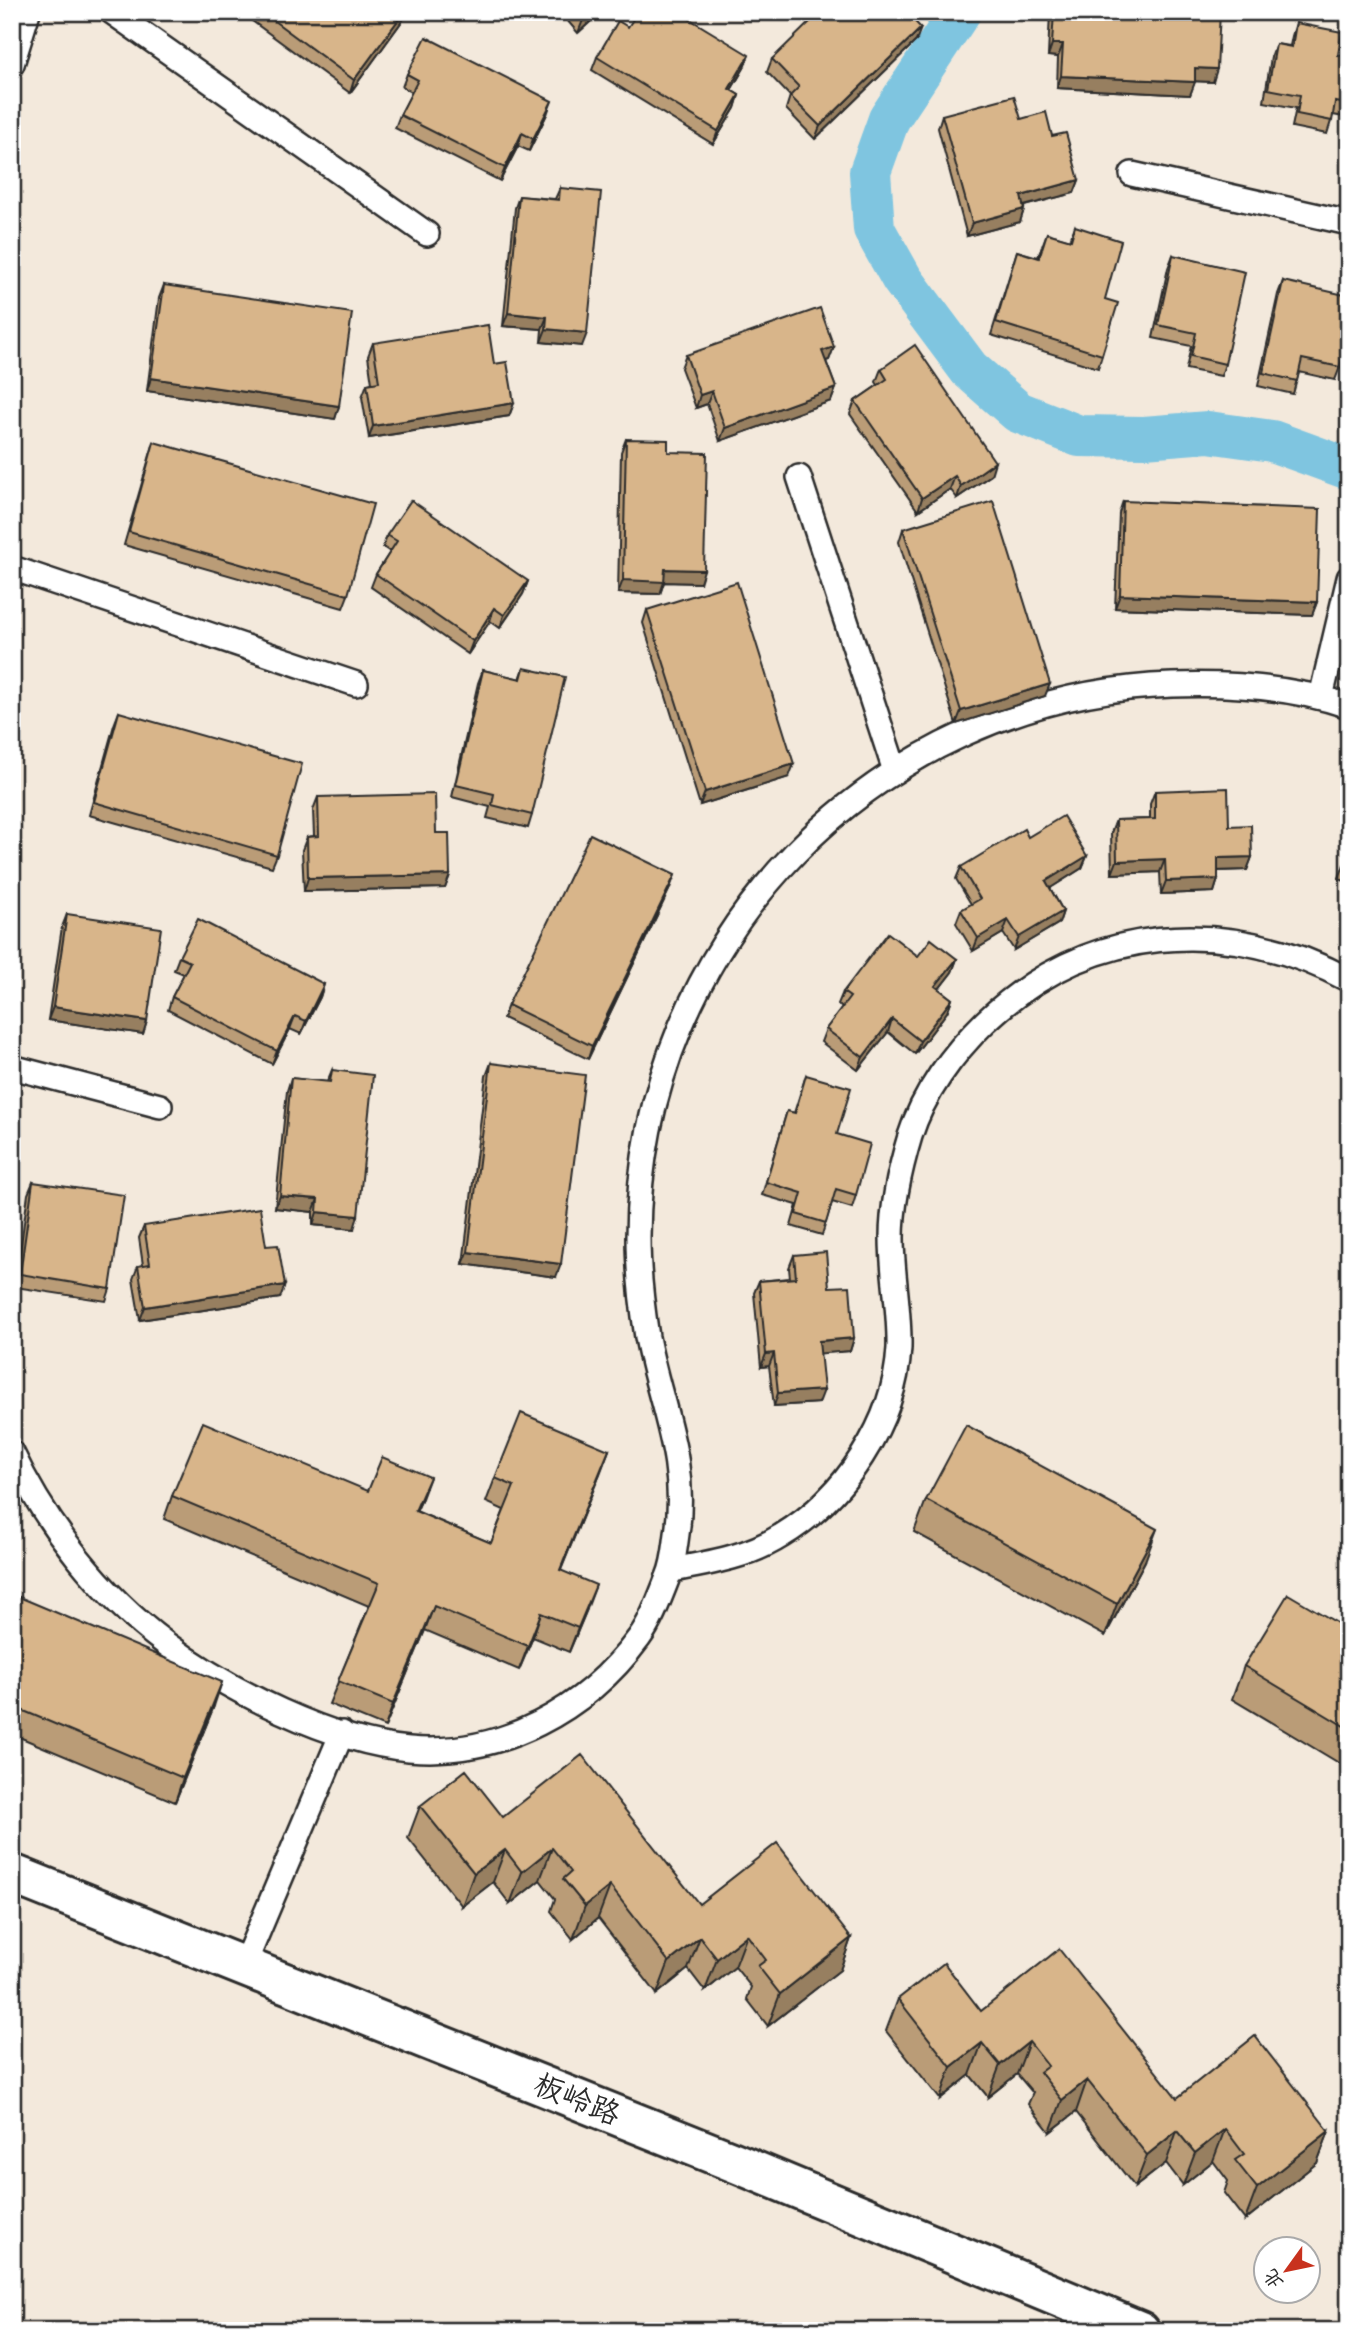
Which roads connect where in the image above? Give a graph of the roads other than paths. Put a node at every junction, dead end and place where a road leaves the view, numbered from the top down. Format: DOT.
graph roads {
  1 [pos="28,12"];
  2 [pos="111,12"];
  3 [pos="12,64"];
  4 [pos="1132,174"];
  5 [pos="1349,223"];
  6 [pos="427,234"];
  7 [pos="799,477"];
  8 [pos="12,568"];
  9 [pos="1349,578"];
  10 [pos="356,684"];
  11 [pos="1321,697"];
  12 [pos="1349,706"];
  13 [pos="895,771"];
  14 [pos="1349,980"];
  15 [pos="12,1067"];
  16 [pos="160,1106"];
  17 [pos="12,1453"];
  18 [pos="672,1570"];
  19 [pos="342,1733"];
  20 [pos="12,1874"];
  21 [pos="244,1965"];
  22 [pos="1140,2331"];
  1 -- 3 [label="lane"];
  2 -- 6 [label="lane"];
  4 -- 5 [label="lane"];
  7 -- 13 [label="lane"];
  8 -- 10 [label="lane"];
  9 -- 11 [label="lane"];
  11 -- 12 [label="lane"];
  11 -- 13 [label="lane"];
  13 -- 18 [label="lane"];
  14 -- 18 [label="lane"];
  15 -- 16 [label="lane"];
  17 -- 19 [label="lane"];
  18 -- 19 [label="lane"];
  19 -- 21 [label="lane"];
  20 -- 21 [label="street, 板岭路"];
  21 -- 22 [label="street, 板岭路"];
}
